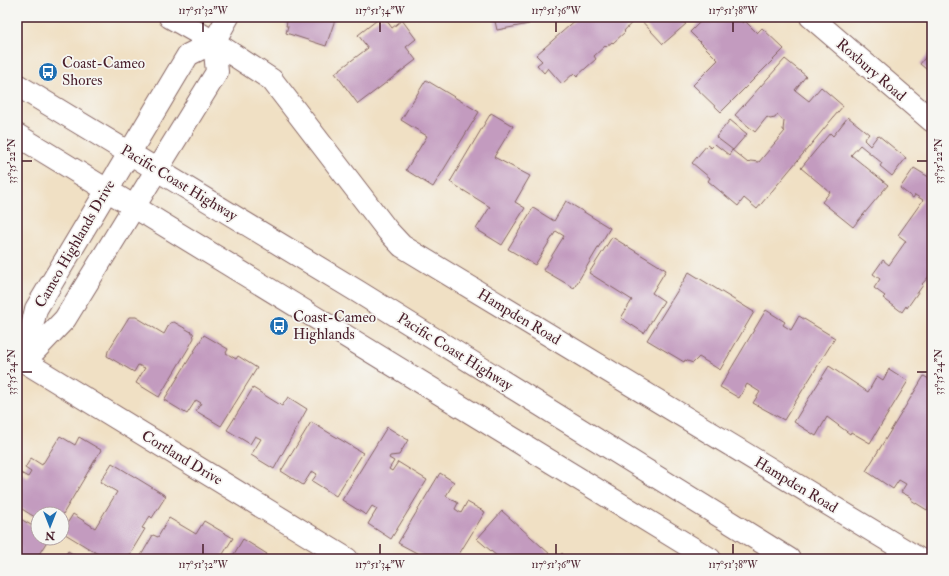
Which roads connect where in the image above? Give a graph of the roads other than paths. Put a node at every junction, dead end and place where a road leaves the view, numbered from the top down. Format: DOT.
graph roads {
  1 [pos="170,17"];
  2 [pos="228,17"];
  3 [pos="811,17"];
  4 [pos="214,42"];
  5 [pos="17,85"];
  6 [pos="932,121"];
  7 [pos="17,135"];
  8 [pos="129,153"];
  9 [pos="157,170"];
  10 [pos="107,190"];
  11 [pos="134,206"];
  12 [pos="19,364"];
  13 [pos="347,559"];
  14 [pos="710,559"];
  15 [pos="789,559"];
  16 [pos="919,559"];
  1 -- 4 [label="main road, Hampden Road"];
  2 -- 4 [label="main road"];
  3 -- 6 [label="main road, Roxbury Road"];
  4 -- 8 [label="main road, Cameo Highlands Drive"];
  4 -- 9 [label="main road, Cameo Highlands Drive"];
  4 -- 16 [label="main road, Hampden Road"];
  5 -- 8 [label="main road, Pacific Coast Highway"];
  7 -- 10 [label="main road"];
  8 -- 9 [label="main road, Pacific Coast Highway"];
  8 -- 10 [label="main road, Cameo Highlands Drive"];
  9 -- 11 [label="main road, Cameo Highlands Drive"];
  9 -- 15 [label="main road, Pacific Coast Highway"];
  10 -- 11 [label="main road"];
  10 -- 12 [label="main road, Cameo Highlands Drive"];
  11 -- 12 [label="main road, Cameo Highlands Drive"];
  11 -- 14 [label="main road"];
  12 -- 13 [label="main road, Cortland Drive"];
}
